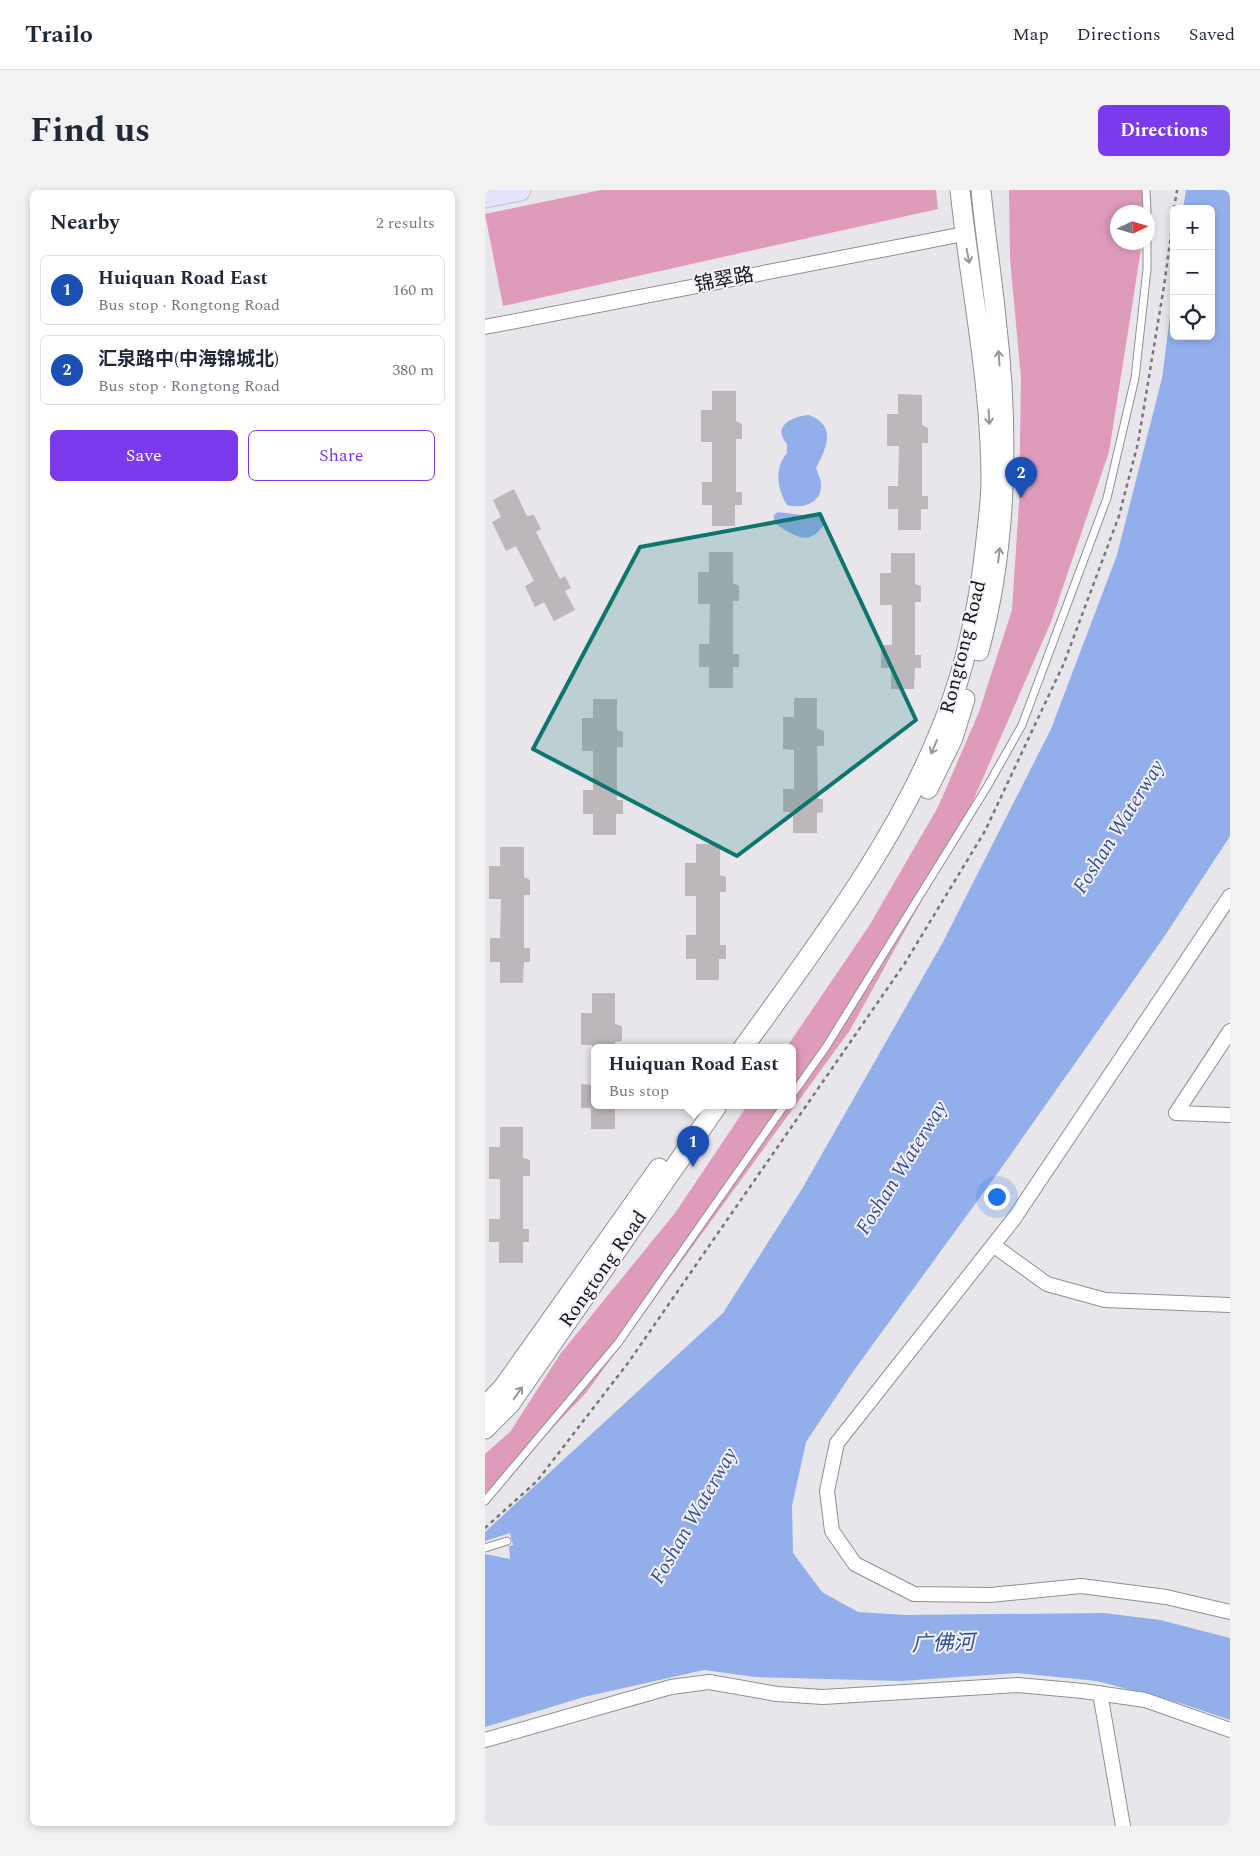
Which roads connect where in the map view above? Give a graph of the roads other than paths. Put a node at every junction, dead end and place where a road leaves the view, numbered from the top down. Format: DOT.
graph roads {
  1 [pos="520,190"];
  2 [pos="959,190"];
  3 [pos="981,190"];
  4 [pos="1146,190"];
  5 [pos="485,197"];
  6 [pos="1147,205"];
  7 [pos="964,234"];
  8 [pos="1147,250"];
  9 [pos="485,327"];
  10 [pos="1230,896"];
  11 [pos="1230,1031"];
  12 [pos="746,1044"];
  13 [pos="760,1044"];
  14 [pos="796,1089"];
  15 [pos="701,1109"];
  16 [pos="715,1109"];
  17 [pos="783,1109"];
  18 [pos="1230,1115"];
  19 [pos="993,1245"];
  20 [pos="1230,1305"];
  21 [pos="1230,1310"];
  22 [pos="485,1407"];
  23 [pos="485,1429"];
  24 [pos="485,1501"];
  25 [pos="507,1541"];
  26 [pos="485,1548"];
  27 [pos="1230,1612"];
  28 [pos="1100,1693"];
  29 [pos="1230,1730"];
  30 [pos="485,1740"];
  31 [pos="1123,1826"];
  1 -- 5 [label="main road"];
  2 -- 7 [label="main road, Rongtong Road"];
  13 -- 3 [label="main road, Rongtong Road, one-way"];
  4 -- 6 [label="lane"];
  7 -- 9 [label="street, 锦翠路"];
  7 -- 12 [label="main road, Rongtong Road, one-way"];
  8 -- 14 [label="lane"];
  10 -- 19 [label="street"];
  11 -- 18 [label="street"];
  15 -- 22 [label="main road, Rongtong Road"];
  23 -- 16 [label="main road, Rongtong Road, one-way"];
  17 -- 24 [label="lane"];
  19 -- 20 [label="street"];
  19 -- 27 [label="street"];
  20 -- 21 [label="street"];
  25 -- 26 [label="lane"];
  28 -- 29 [label="street"];
  28 -- 30 [label="street"];
  28 -- 31 [label="street"];
}
